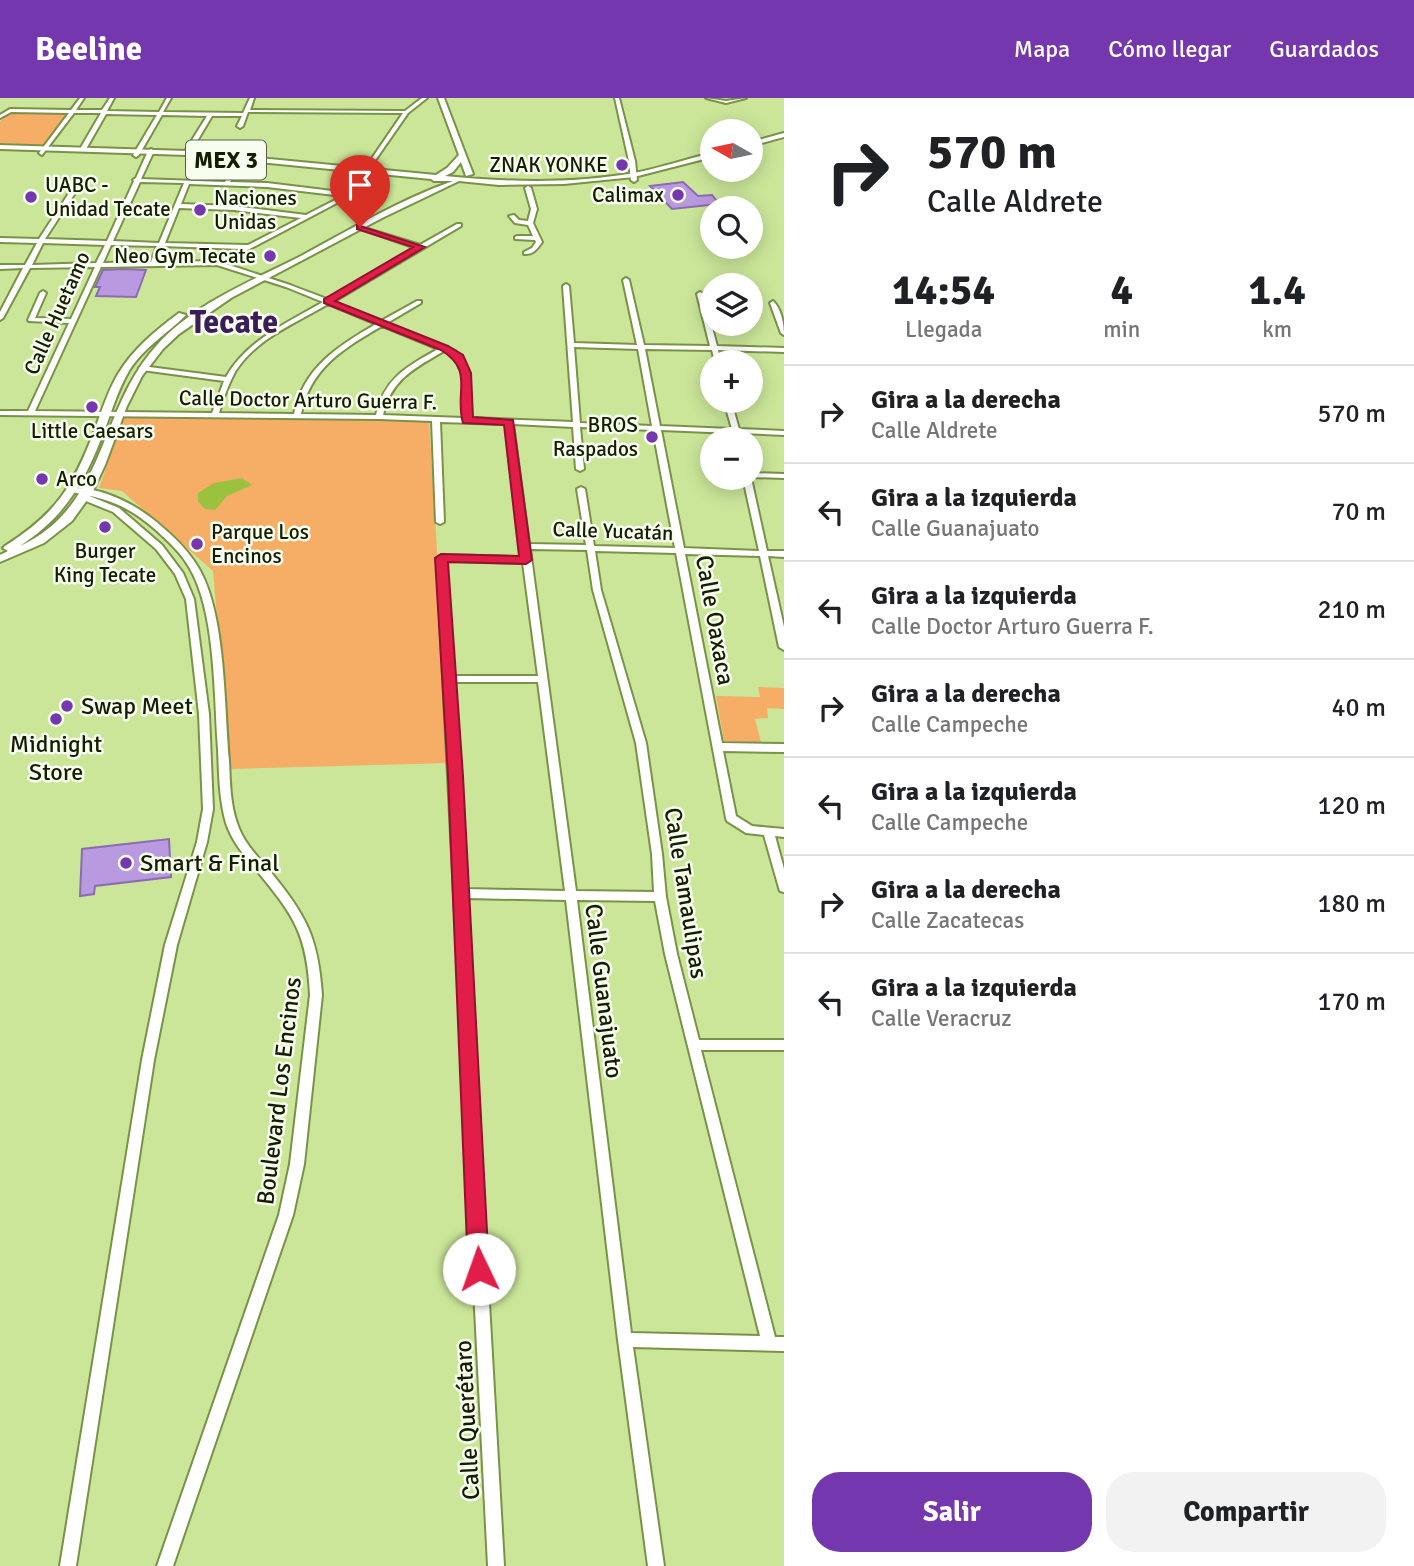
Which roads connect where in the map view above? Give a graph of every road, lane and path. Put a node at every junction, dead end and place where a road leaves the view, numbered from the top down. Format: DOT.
graph roads {
  1 [pos="82,98"];
  2 [pos="112,98"];
  3 [pos="169,98"];
  4 [pos="251,98"];
  5 [pos="425,98"];
  6 [pos="441,98"];
  7 [pos="617,98"];
  8 [pos="707,98"];
  9 [pos="744,98"];
  10 [pos="708,106"];
  11 [pos="73,111"];
  12 [pos="105,111"];
  13 [pos="406,112"];
  14 [pos="161,113"];
  15 [pos="245,113"];
  16 [pos="211,114"];
  17 [pos="0,117"];
  18 [pos="240,126"];
  19 [pos="784,135"];
  20 [pos="763,141"];
  21 [pos="784,141"];
  22 [pos="763,147"];
  23 [pos="0,148"];
  24 [pos="83,149"];
  25 [pos="43,150"];
  26 [pos="137,153"];
  27 [pos="150,153"];
  28 [pos="187,153"];
  29 [pos="462,156"];
  30 [pos="700,158"];
  31 [pos="283,161"];
  32 [pos="239,162"];
  33 [pos="261,163"];
  34 [pos="700,163"];
  35 [pos="366,170"];
  36 [pos="469,173"];
  37 [pos="634,177"];
  38 [pos="136,180"];
  39 [pos="434,180"];
  40 [pos="187,182"];
  41 [pos="455,182"];
  42 [pos="481,182"];
  43 [pos="226,184"];
  44 [pos="362,188"];
  45 [pos="525,188"];
  46 [pos="74,190"];
  47 [pos="353,195"];
  48 [pos="177,206"];
  49 [pos="513,216"];
  50 [pos="309,217"];
  51 [pos="530,223"];
  52 [pos="459,225"];
  53 [pos="360,227"];
  54 [pos="517,238"];
  55 [pos="538,238"];
  56 [pos="0,240"];
  57 [pos="41,241"];
  58 [pos="108,243"];
  59 [pos="161,244"];
  60 [pos="250,247"];
  61 [pos="420,247"];
  62 [pos="526,253"];
  63 [pos="218,263"];
  64 [pos="153,264"];
  65 [pos="0,267"];
  66 [pos="97,267"];
  67 [pos="26,268"];
  68 [pos="260,275"];
  69 [pos="626,280"];
  70 [pos="566,286"];
  71 [pos="43,293"];
  72 [pos="699,293"];
  73 [pos="327,301"];
  74 [pos="419,302"];
  75 [pos="773,303"];
  76 [pos="0,318"];
  77 [pos="71,321"];
  78 [pos="384,323"];
  79 [pos="784,333"];
  80 [pos="572,345"];
  81 [pos="642,346"];
  82 [pos="444,348"];
  83 [pos="714,348"];
  84 [pos="784,350"];
  85 [pos="142,368"];
  86 [pos="226,379"];
  87 [pos="0,412"];
  88 [pos="31,413"];
  89 [pos="106,414"];
  90 [pos="121,414"];
  91 [pos="215,415"];
  92 [pos="296,416"];
  93 [pos="379,417"];
  94 [pos="436,419"];
  95 [pos="467,420"];
  96 [pos="509,422"];
  97 [pos="578,425"];
  98 [pos="657,429"];
  99 [pos="700,433"];
  100 [pos="784,433"];
  101 [pos="763,434"];
  102 [pos="580,469"];
  103 [pos="763,476"];
  104 [pos="784,476"];
  105 [pos="581,489"];
  106 [pos="752,490"];
  107 [pos="80,494"];
  108 [pos="440,522"];
  109 [pos="524,546"];
  110 [pos="592,547"];
  111 [pos="681,551"];
  112 [pos="0,553"];
  113 [pos="764,553"];
  114 [pos="784,554"];
  115 [pos="0,559"];
  116 [pos="526,560"];
  117 [pos="213,638"];
  118 [pos="197,639"];
  119 [pos="784,647"];
  120 [pos="448,678"];
  121 [pos="541,679"];
  122 [pos="716,747"];
  123 [pos="784,748"];
  124 [pos="768,831"];
  125 [pos="784,833"];
  126 [pos="784,888"];
  127 [pos="460,893"];
  128 [pos="571,896"];
  129 [pos="660,897"];
  130 [pos="694,1045"];
  131 [pos="784,1045"];
  132 [pos="625,1340"];
  133 [pos="776,1343"];
  134 [pos="68,1566"];
  135 [pos="165,1566"];
  136 [pos="496,1566"];
  137 [pos="656,1566"];
  1 -- 11 [label="street"];
  2 -- 12 [label="street"];
  3 -- 14 [label="street"];
  4 -- 15 [label="street"];
  5 -- 13 [label="street"];
  6 -- 29 [label="main road"];
  7 -- 37 [label="street"];
  8 -- 9 [label="street"];
  8 -- 10 [label="street"];
  11 -- 12 [label="street"];
  11 -- 17 [label="street"];
  11 -- 25 [label="street"];
  12 -- 14 [label="street"];
  12 -- 24 [label="street"];
  13 -- 15 [label="street"];
  13 -- 35 [label="street"];
  14 -- 16 [label="street"];
  14 -- 26 [label="street"];
  15 -- 16 [label="street"];
  15 -- 18 [label="street"];
  16 -- 28 [label="street"];
  19 -- 20 [label="main road"];
  21 -- 22 [label="main road"];
  23 -- 25 [label="main road, MEX 3"];
  24 -- 25 [label="main road, MEX 3"];
  24 -- 26 [label="main road, MEX 3"];
  25 -- 26 [label="main road, MEX 3"];
  26 -- 27 [label="main road, MEX 3"];
  27 -- 28 [label="main road, MEX 3"];
  27 -- 32 [label="main road, MEX 3"];
  27 -- 38 [label="street, Calle Huetamo"];
  28 -- 31 [label="main road, MEX 3"];
  29 -- 36 [label="main road"];
  29 -- 39 [label="main road"];
  30 -- 37 [label="main road, MEX 3"];
  31 -- 33 [label="main road"];
  31 -- 35 [label="main road, MEX 3"];
  32 -- 33 [label="main road, MEX 3"];
  32 -- 43 [label="street"];
  33 -- 39 [label="main road, MEX 3"];
  34 -- 37 [label="main road, MEX 3"];
  35 -- 39 [label="main road, MEX 3"];
  36 -- 41 [label="main road"];
  36 -- 42 [label="main road"];
  37 -- 42 [label="main road, MEX 3"];
  37 -- 45 [label="main road, MEX 3"];
  38 -- 40 [label="street"];
  38 -- 58 [label="street, Calle Huetamo"];
  39 -- 41 [label="main road, MEX 3"];
  39 -- 68 [label="main road"];
  40 -- 43 [label="street"];
  40 -- 48 [label="street"];
  41 -- 42 [label="main road, MEX 3"];
  41 -- 45 [label="main road, MEX 3"];
  41 -- 53 [label="main road"];
  43 -- 47 [label="street"];
  44 -- 47 [label="street"];
  45 -- 51 [label="street"];
  46 -- 57 [label="street"];
  47 -- 50 [label="street"];
  48 -- 50 [label="street"];
  48 -- 59 [label="street"];
  49 -- 51 [label="street"];
  50 -- 60 [label="street"];
  51 -- 55 [label="street"];
  52 -- 61 [label="street"];
  53 -- 61 [label="street"];
  53 -- 68 [label="main road"];
  54 -- 55 [label="street"];
  55 -- 62 [label="street"];
  56 -- 57 [label="street"];
  57 -- 58 [label="street"];
  57 -- 67 [label="street"];
  58 -- 59 [label="street"];
  58 -- 66 [label="street, Calle Huetamo"];
  59 -- 60 [label="street"];
  59 -- 64 [label="street"];
  60 -- 63 [label="street"];
  61 -- 73 [label="street"];
  63 -- 64 [label="street"];
  63 -- 68 [label="street"];
  64 -- 66 [label="street"];
  65 -- 67 [label="street"];
  66 -- 67 [label="street"];
  66 -- 77 [label="street, Calle Huetamo"];
  67 -- 76 [label="street"];
  68 -- 73 [label="street"];
  68 -- 85 [label="main road"];
  68 -- 89 [label="main road"];
  69 -- 81 [label="street, Calle Oaxaca"];
  70 -- 80 [label="street"];
  71 -- 77 [label="street"];
  72 -- 83 [label="street"];
  73 -- 78 [label="street"];
  73 -- 86 [label="street"];
  74 -- 78 [label="street"];
  75 -- 79 [label="street"];
  77 -- 88 [label="street, Calle Huetamo"];
  78 -- 82 [label="street"];
  78 -- 92 [label="street"];
  80 -- 81 [label="street"];
  80 -- 97 [label="street"];
  81 -- 83 [label="street"];
  81 -- 98 [label="street, Calle Oaxaca"];
  82 -- 93 [label="street"];
  82 -- 95 [label="street"];
  83 -- 84 [label="street"];
  85 -- 86 [label="street"];
  85 -- 90 [label="main road"];
  86 -- 91 [label="street"];
  87 -- 88 [label="street, Calle Doctor Arturo Guerra F."];
  88 -- 89 [label="street, Calle Doctor Arturo Guerra F."];
  89 -- 90 [label="street, Calle Doctor Arturo Guerra F."];
  89 -- 107 [label="main road"];
  90 -- 91 [label="street, Calle Doctor Arturo Guerra F."];
  90 -- 107 [label="main road"];
  91 -- 92 [label="street, Calle Doctor Arturo Guerra F."];
  92 -- 93 [label="street, Calle Doctor Arturo Guerra F."];
  93 -- 94 [label="street, Calle Doctor Arturo Guerra F."];
  94 -- 95 [label="street, Calle Doctor Arturo Guerra F."];
  94 -- 108 [label="street"];
  95 -- 96 [label="street, Calle Doctor Arturo Guerra F."];
  96 -- 97 [label="street, Calle Doctor Arturo Guerra F."];
  96 -- 109 [label="street, Calle Guanajuato"];
  97 -- 98 [label="street, Calle Doctor Arturo Guerra F."];
  97 -- 102 [label="street"];
  98 -- 99 [label="street, Calle Doctor Arturo Guerra F."];
  98 -- 111 [label="street, Calle Oaxaca"];
  100 -- 101 [label="street, Calle Doctor Arturo Guerra F."];
  103 -- 104 [label="street"];
  105 -- 110 [label="street, Calle Tamaulipas"];
  106 -- 113 [label="street"];
  107 -- 112 [label="main road"];
  107 -- 115 [label="main road"];
  107 -- 117 [label="street, Boulevard Los Encinos"];
  107 -- 118 [label="street"];
  109 -- 110 [label="street, Calle Yucatán"];
  109 -- 116 [label="street, Calle Guanajuato"];
  110 -- 111 [label="street, Calle Yucatán"];
  110 -- 129 [label="street, Calle Tamaulipas"];
  111 -- 113 [label="street, Calle Yucatán"];
  111 -- 122 [label="street, Calle Oaxaca"];
  113 -- 114 [label="street, Calle Yucatán"];
  113 -- 119 [label="street"];
  116 -- 120 [label="street, Calle Querétaro"];
  116 -- 121 [label="street, Calle Guanajuato"];
  117 -- 118 [label="street"];
  117 -- 135 [label="street, Boulevard Los Encinos"];
  118 -- 134 [label="street"];
  120 -- 121 [label="street"];
  120 -- 127 [label="street, Calle Querétaro"];
  121 -- 128 [label="street, Calle Guanajuato"];
  122 -- 123 [label="street"];
  122 -- 124 [label="street, Calle Oaxaca"];
  124 -- 125 [label="street"];
  124 -- 126 [label="street"];
  127 -- 128 [label="street"];
  127 -- 136 [label="street, Calle Querétaro"];
  128 -- 129 [label="street"];
  128 -- 132 [label="street, Calle Guanajuato"];
  129 -- 130 [label="street, Calle Tamaulipas"];
  130 -- 131 [label="street"];
  130 -- 133 [label="street, Calle Tamaulipas"];
  132 -- 133 [label="street"];
  132 -- 137 [label="street, Calle Guanajuato"];
}
